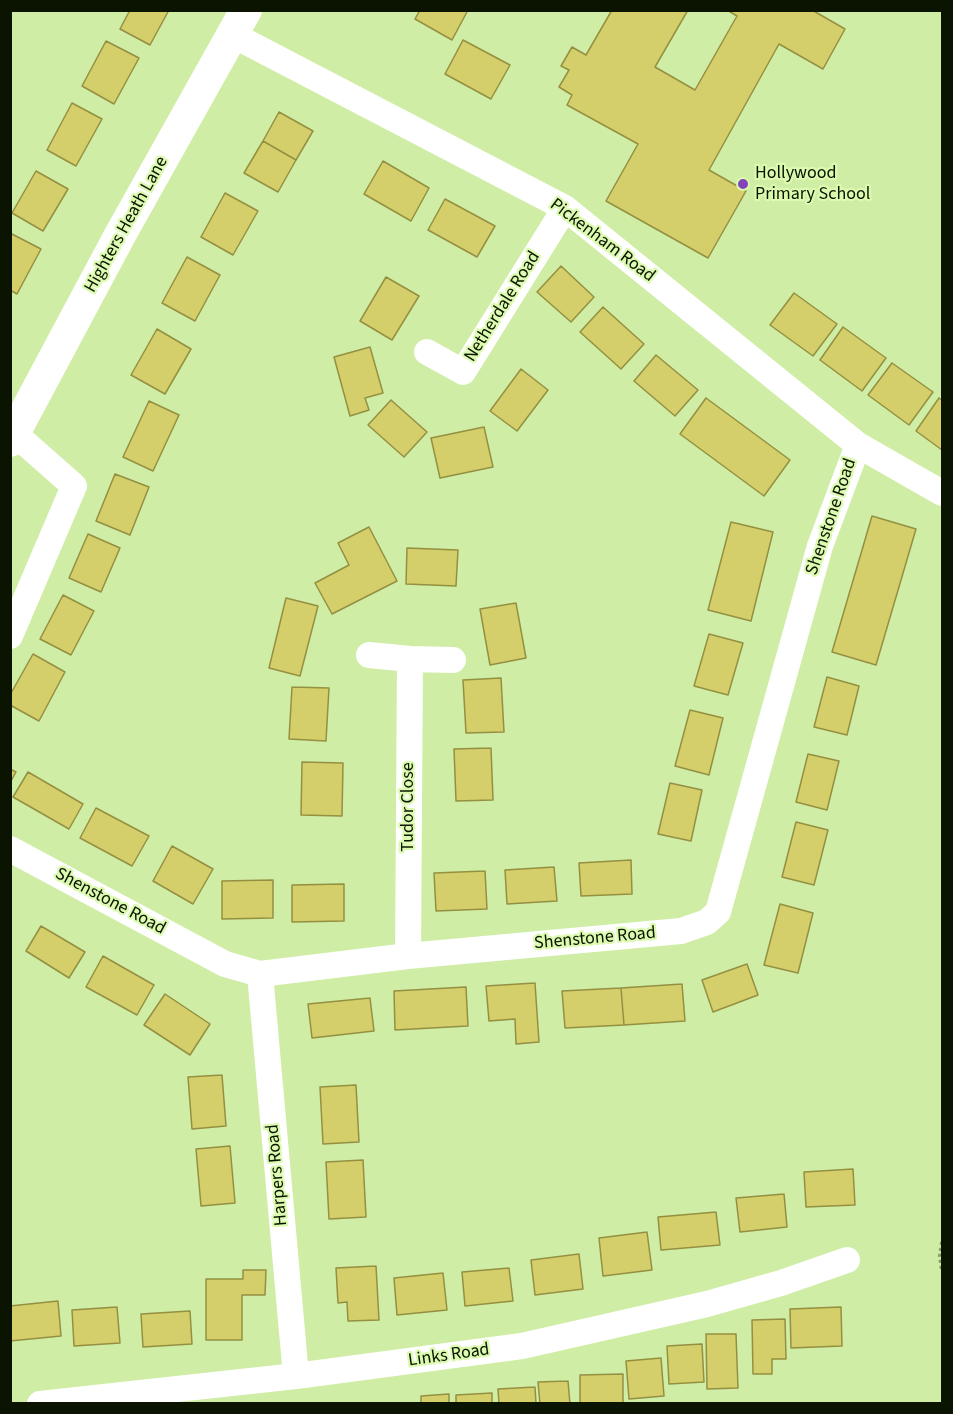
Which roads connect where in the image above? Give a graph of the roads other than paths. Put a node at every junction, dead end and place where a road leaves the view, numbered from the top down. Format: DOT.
graph roads {
  1 [pos="240,23"];
  2 [pos="565,208"];
  3 [pos="427,352"];
  4 [pos="13,437"];
  5 [pos="858,445"];
  6 [pos="942,493"];
  7 [pos="10,636"];
  8 [pos="369,655"];
  9 [pos="410,659"];
  10 [pos="453,660"];
  11 [pos="10,849"];
  12 [pos="408,956"];
  13 [pos="260,974"];
  14 [pos="847,1260"];
  15 [pos="296,1376"];
  16 [pos="40,1404"];
  1 -- 2 [label="street, Pickenham Road"];
  1 -- 4 [label="street, Highters Heath Lane"];
  2 -- 3 [label="street, Netherdale Road"];
  2 -- 5 [label="street, Pickenham Road"];
  4 -- 7 [label="street"];
  5 -- 6 [label="street, Pickenham Road"];
  5 -- 12 [label="street, Shenstone Road"];
  8 -- 9 [label="street"];
  9 -- 10 [label="street"];
  9 -- 12 [label="street, Tudor Close"];
  11 -- 13 [label="street, Shenstone Road"];
  12 -- 13 [label="street, Shenstone Road"];
  13 -- 15 [label="street, Harpers Road"];
  14 -- 15 [label="street, Links Road"];
  15 -- 16 [label="street, Links Road"];
}
